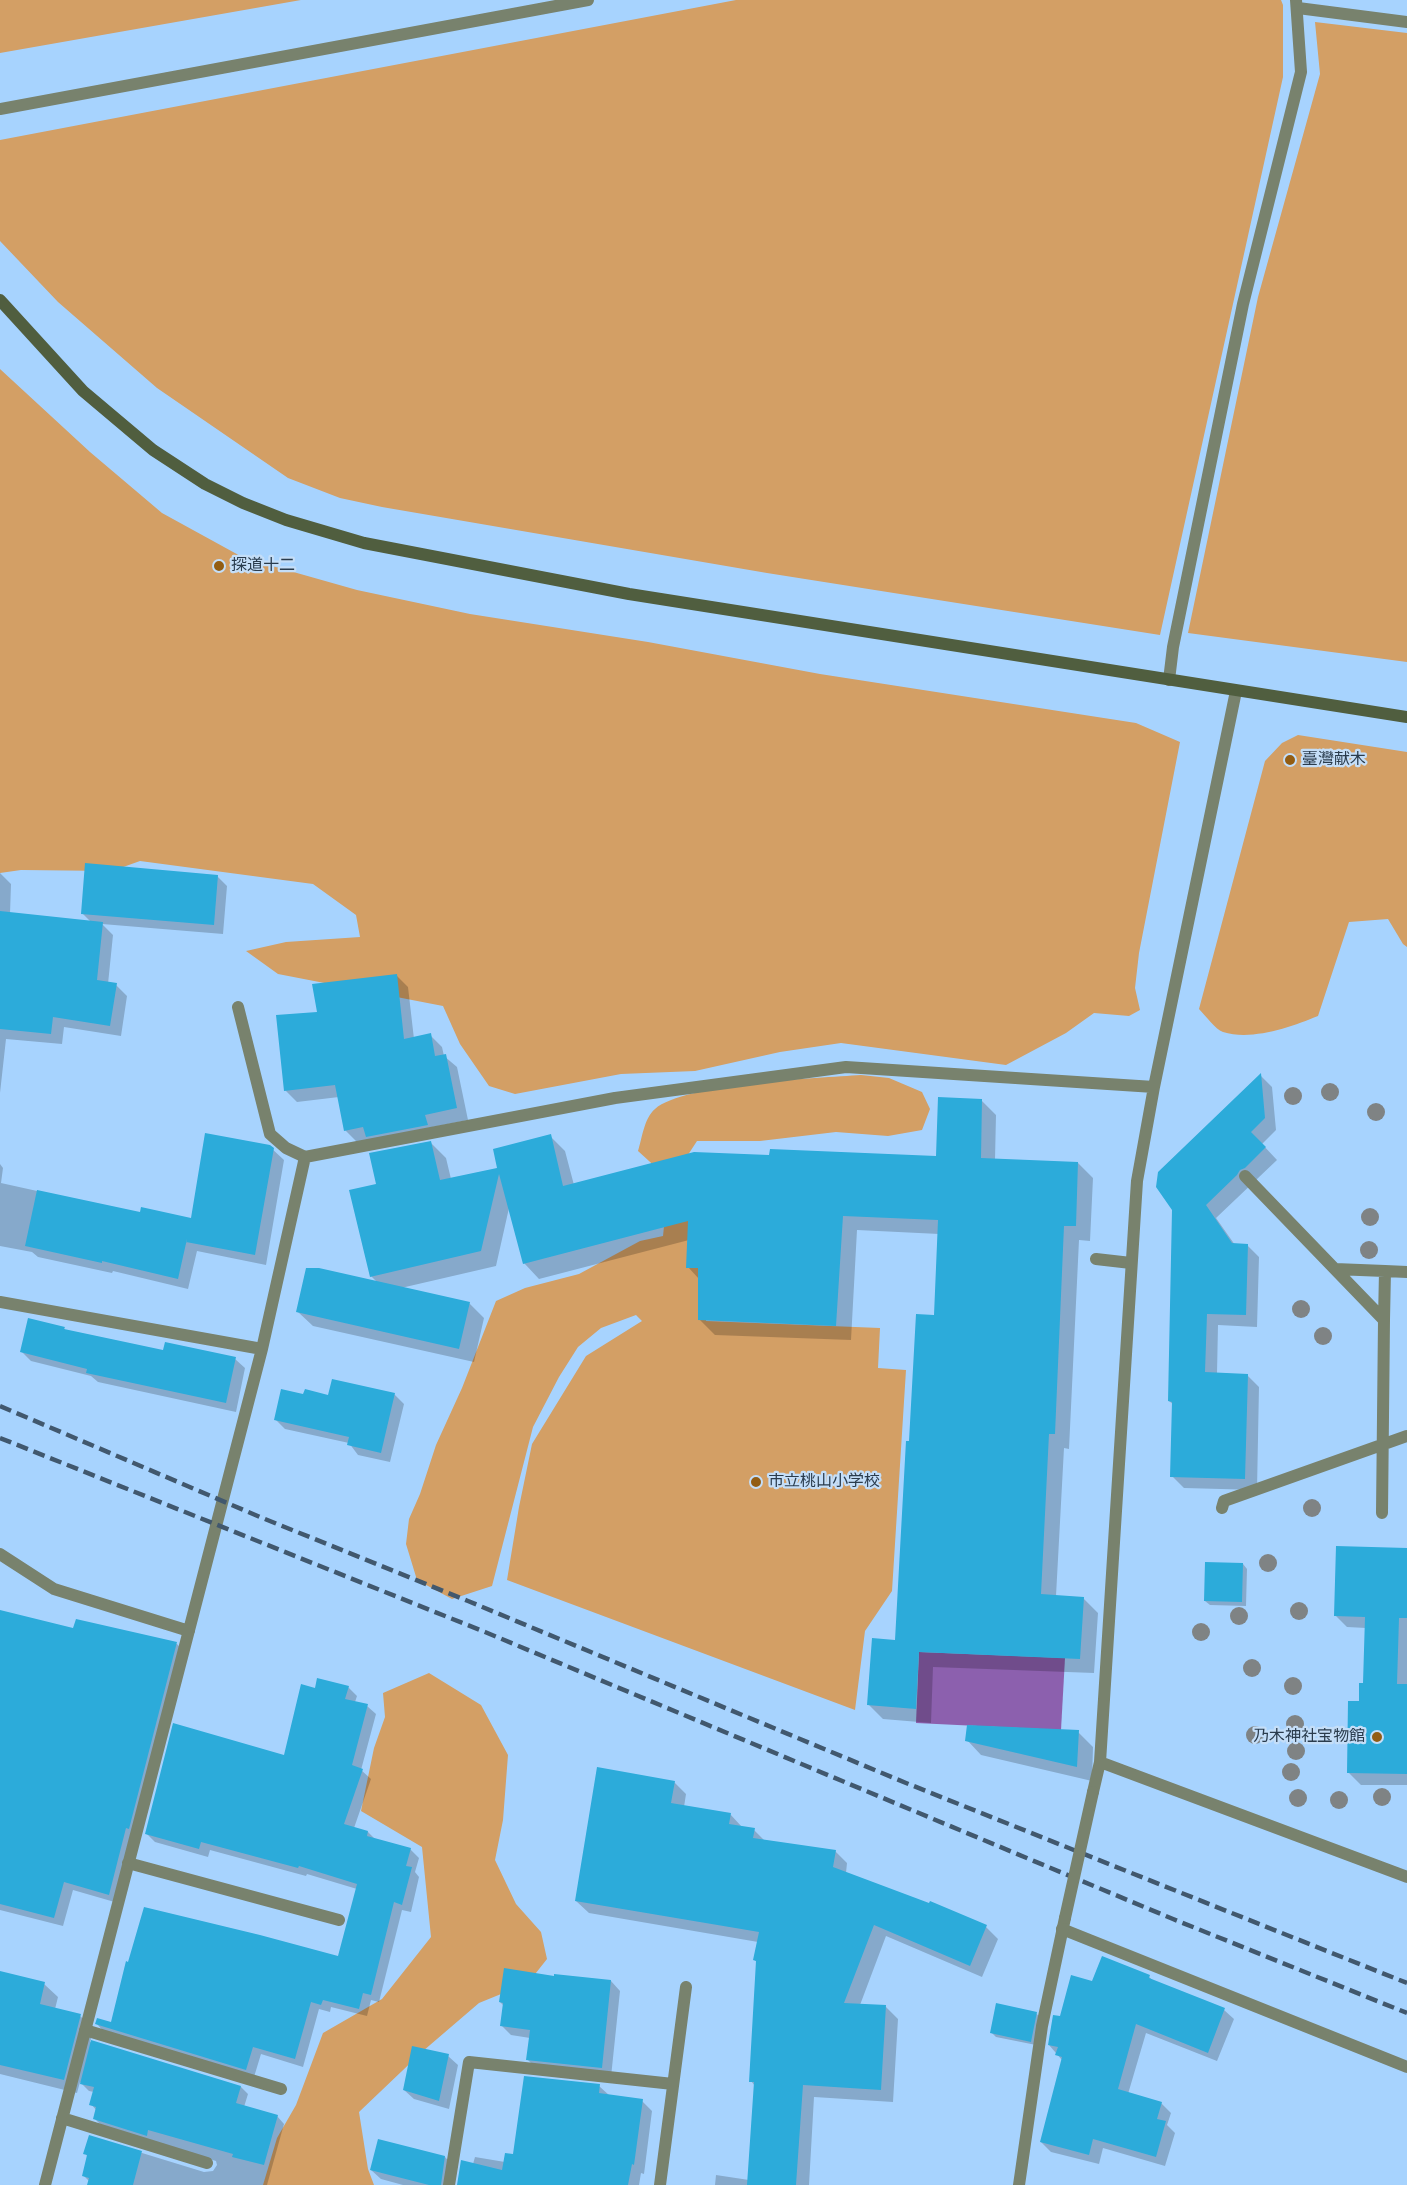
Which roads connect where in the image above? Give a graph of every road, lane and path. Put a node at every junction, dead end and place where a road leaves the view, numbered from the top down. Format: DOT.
graph roads {
  1 [pos="588,0"];
  2 [pos="1297,4"];
  3 [pos="1407,22"];
  4 [pos="0,109"];
  5 [pos="0,300"];
  6 [pos="1169,680"];
  7 [pos="1236,692"];
  8 [pos="1407,717"];
  9 [pos="238,1007"];
  10 [pos="1154,1087"];
  11 [pos="305,1157"];
  12 [pos="1245,1176"];
  13 [pos="1096,1259"];
  14 [pos="1131,1263"];
  15 [pos="1335,1269"];
  16 [pos="1385,1271"];
  17 [pos="1407,1272"];
  18 [pos="0,1302"];
  19 [pos="1384,1320"];
  20 [pos="262,1349"];
  21 [pos="1407,1436"];
  22 [pos="1383,1444"];
  23 [pos="1222,1508"];
  24 [pos="1382,1513"];
  25 [pos="0,1554"];
  26 [pos="189,1631"];
  27 [pos="1100,1762"];
  28 [pos="128,1863"];
  29 [pos="1407,1877"];
  30 [pos="339,1920"];
  31 [pos="1064,1924"];
  32 [pos="686,1988"];
  33 [pos="85,2030"];
  34 [pos="1407,2067"];
  35 [pos="673,2084"];
  36 [pos="281,2089"];
  37 [pos="62,2118"];
  38 [pos="207,2163"];
  39 [pos="45,2185"];
  40 [pos="449,2185"];
  41 [pos="660,2185"];
  42 [pos="1019,2185"];
  1 -- 4 [label="street"];
  2 -- 3 [label="street"];
  2 -- 6 [label="street"];
  5 -- 6 [label="street"];
  6 -- 7 [label="street"];
  7 -- 8 [label="street"];
  7 -- 10 [label="street"];
  9 -- 11 [label="street"];
  10 -- 11 [label="street"];
  10 -- 14 [label="street"];
  11 -- 20 [label="street"];
  12 -- 15 [label="street"];
  13 -- 14 [label="street"];
  14 -- 27 [label="street"];
  15 -- 16 [label="street"];
  15 -- 19 [label="street"];
  16 -- 17 [label="street"];
  16 -- 19 [label="street"];
  18 -- 20 [label="street"];
  19 -- 22 [label="street"];
  20 -- 26 [label="street"];
  21 -- 22 [label="street"];
  22 -- 23 [label="street"];
  22 -- 24 [label="street"];
  25 -- 26 [label="street"];
  26 -- 28 [label="street"];
  27 -- 29 [label="street"];
  27 -- 31 [label="street, bridge"];
  28 -- 30 [label="street"];
  28 -- 33 [label="street"];
  31 -- 34 [label="street"];
  31 -- 42 [label="street"];
  32 -- 35 [label="street"];
  33 -- 36 [label="street"];
  33 -- 37 [label="street"];
  35 -- 40 [label="street"];
  35 -- 41 [label="street"];
  37 -- 38 [label="street"];
  37 -- 39 [label="street"];
}
